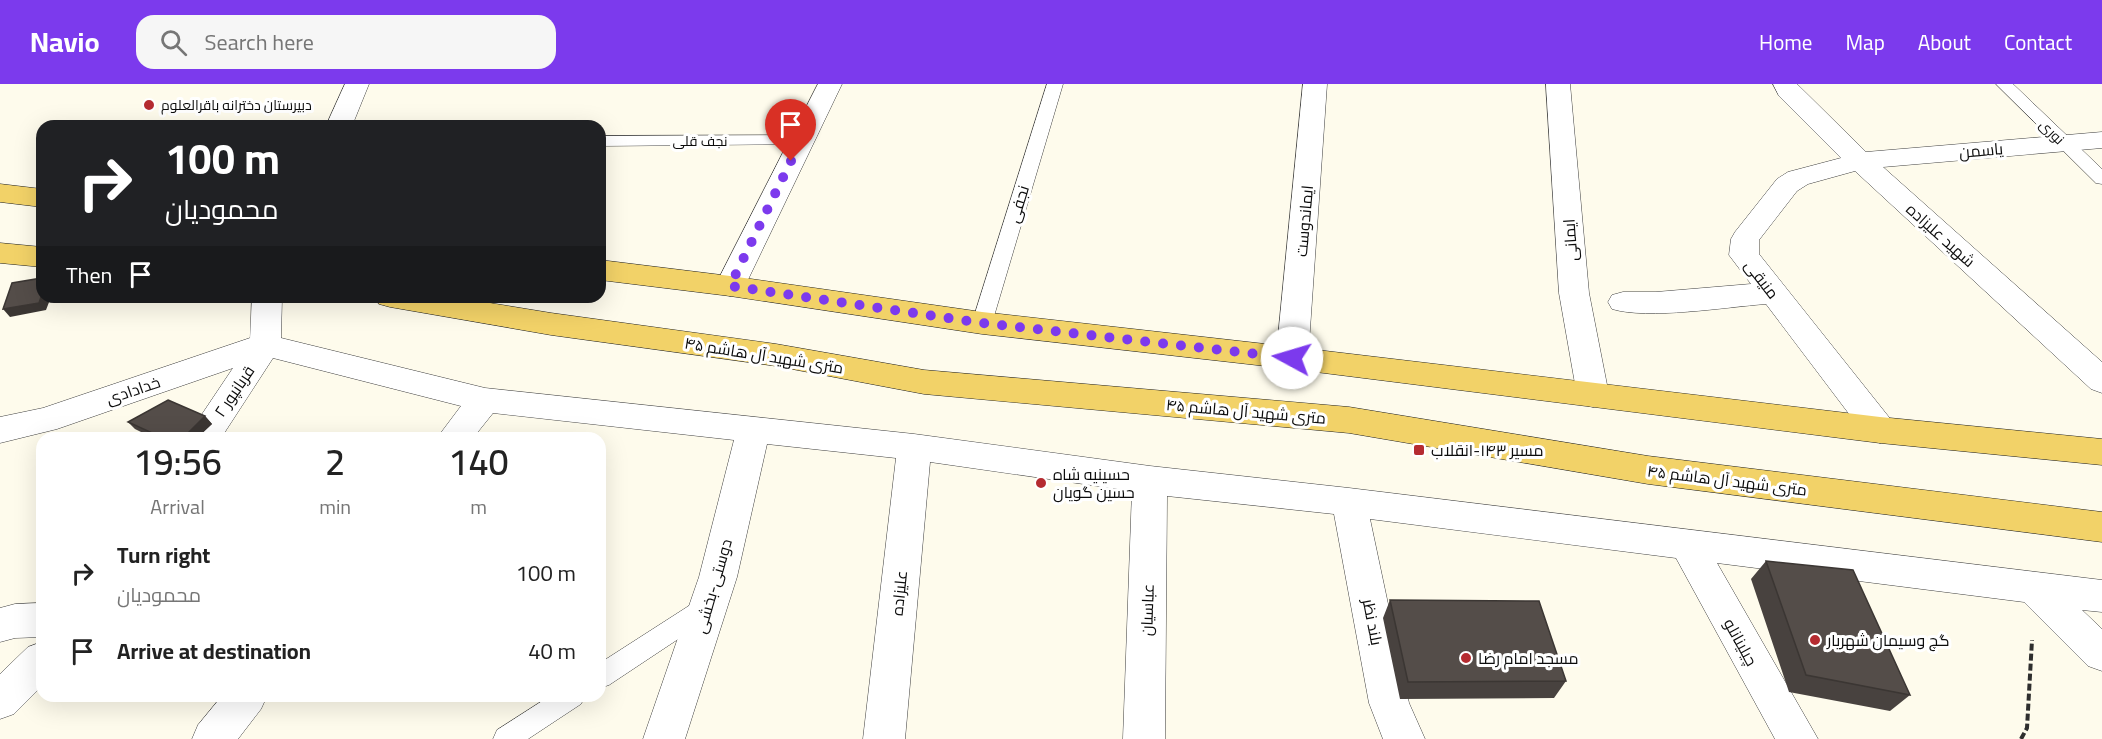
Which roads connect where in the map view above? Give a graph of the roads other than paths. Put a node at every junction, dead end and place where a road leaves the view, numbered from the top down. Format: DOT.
graph roads {
  1 [pos="357,84"];
  2 [pos="830,84"];
  3 [pos="1055,84"];
  4 [pos="1315,84"];
  5 [pos="1558,84"];
  6 [pos="1785,84"];
  7 [pos="2004,84"];
  8 [pos="342,120"];
  9 [pos="801,140"];
  10 [pos="2102,140"];
  11 [pos="606,141"];
  12 [pos="2062,142"];
  13 [pos="1860,161"];
  14 [pos="2102,179"];
  15 [pos="0,193"];
  16 [pos="36,197"];
  17 [pos="0,253"];
  18 [pos="36,256"];
  19 [pos="606,271"];
  20 [pos="730,286"];
  21 [pos="1773,293"];
  22 [pos="1623,302"];
  23 [pos="267,303"];
  24 [pos="427,303"];
  25 [pos="982,323"];
  26 [pos="265,345"];
  27 [pos="1292,358"];
  28 [pos="2102,381"];
  29 [pos="1593,395"];
  30 [pos="485,400"];
  31 [pos="0,430"];
  32 [pos="753,430"];
  33 [pos="1880,430"];
  34 [pos="207,432"];
  35 [pos="459,432"];
  36 [pos="914,447"];
  37 [pos="2102,452"];
  38 [pos="1150,480"];
  39 [pos="1349,502"];
  40 [pos="2102,527"];
  41 [pos="1687,544"];
  42 [pos="2035,589"];
  43 [pos="2102,596"];
  44 [pos="710,605"];
  45 [pos="36,620"];
  46 [pos="0,625"];
  47 [pos="2102,654"];
  48 [pos="36,665"];
  49 [pos="606,673"];
  50 [pos="0,701"];
  51 [pos="243,702"];
  52 [pos="563,702"];
  53 [pos="213,739"];
  54 [pos="506,739"];
  55 [pos="664,739"];
  56 [pos="884,739"];
  57 [pos="1144,739"];
  58 [pos="1404,739"];
  59 [pos="1797,739"];
  1 -- 8 [label="street"];
  2 -- 9 [label="street"];
  3 -- 25 [label="lane, نجفی"];
  4 -- 27 [label="street, ایماندوست"];
  5 -- 29 [label="street, ایمانی"];
  6 -- 13 [label="street, شهید علیزاده"];
  7 -- 12 [label="lane, نوری"];
  9 -- 11 [label="lane, نجف قلی"];
  9 -- 20 [label="street"];
  10 -- 12 [label="street, یاسمن"];
  12 -- 13 [label="street, یاسمن"];
  12 -- 14 [label="lane, نوری"];
  13 -- 21 [label="street, منیقی"];
  13 -- 28 [label="street, شهید علیزاده"];
  15 -- 16 [label="main road"];
  17 -- 18 [label="main road"];
  19 -- 20 [label="main road"];
  20 -- 25 [label="main road"];
  21 -- 22 [label="street"];
  21 -- 33 [label="street, منیقی"];
  23 -- 26 [label="street"];
  24 -- 40 [label="main road, ۴۵ متری شهید آل هاشم"];
  25 -- 27 [label="main road"];
  26 -- 30 [label="street"];
  26 -- 31 [label="street, خدادادی"];
  26 -- 34 [label="street, قربانپور ۲"];
  27 -- 29 [label="main road"];
  29 -- 33 [label="main road"];
  30 -- 32 [label="street"];
  30 -- 35 [label="street"];
  32 -- 36 [label="street"];
  32 -- 44 [label="street, دوستی-بخشی"];
  33 -- 37 [label="main road"];
  36 -- 38 [label="street"];
  36 -- 56 [label="street, علیزاده"];
  38 -- 39 [label="street"];
  38 -- 57 [label="street, عباسیان"];
  39 -- 41 [label="street"];
  39 -- 58 [label="street, بلند نظر"];
  41 -- 42 [label="street"];
  41 -- 59 [label="street, چیلینانلو"];
  42 -- 43 [label="street"];
  42 -- 47 [label="street"];
  44 -- 49 [label="lane"];
  44 -- 55 [label="street, دوستی-بخشی"];
  45 -- 46 [label="street"];
  48 -- 50 [label="street"];
  51 -- 53 [label="street"];
  52 -- 54 [label="lane"];
}
